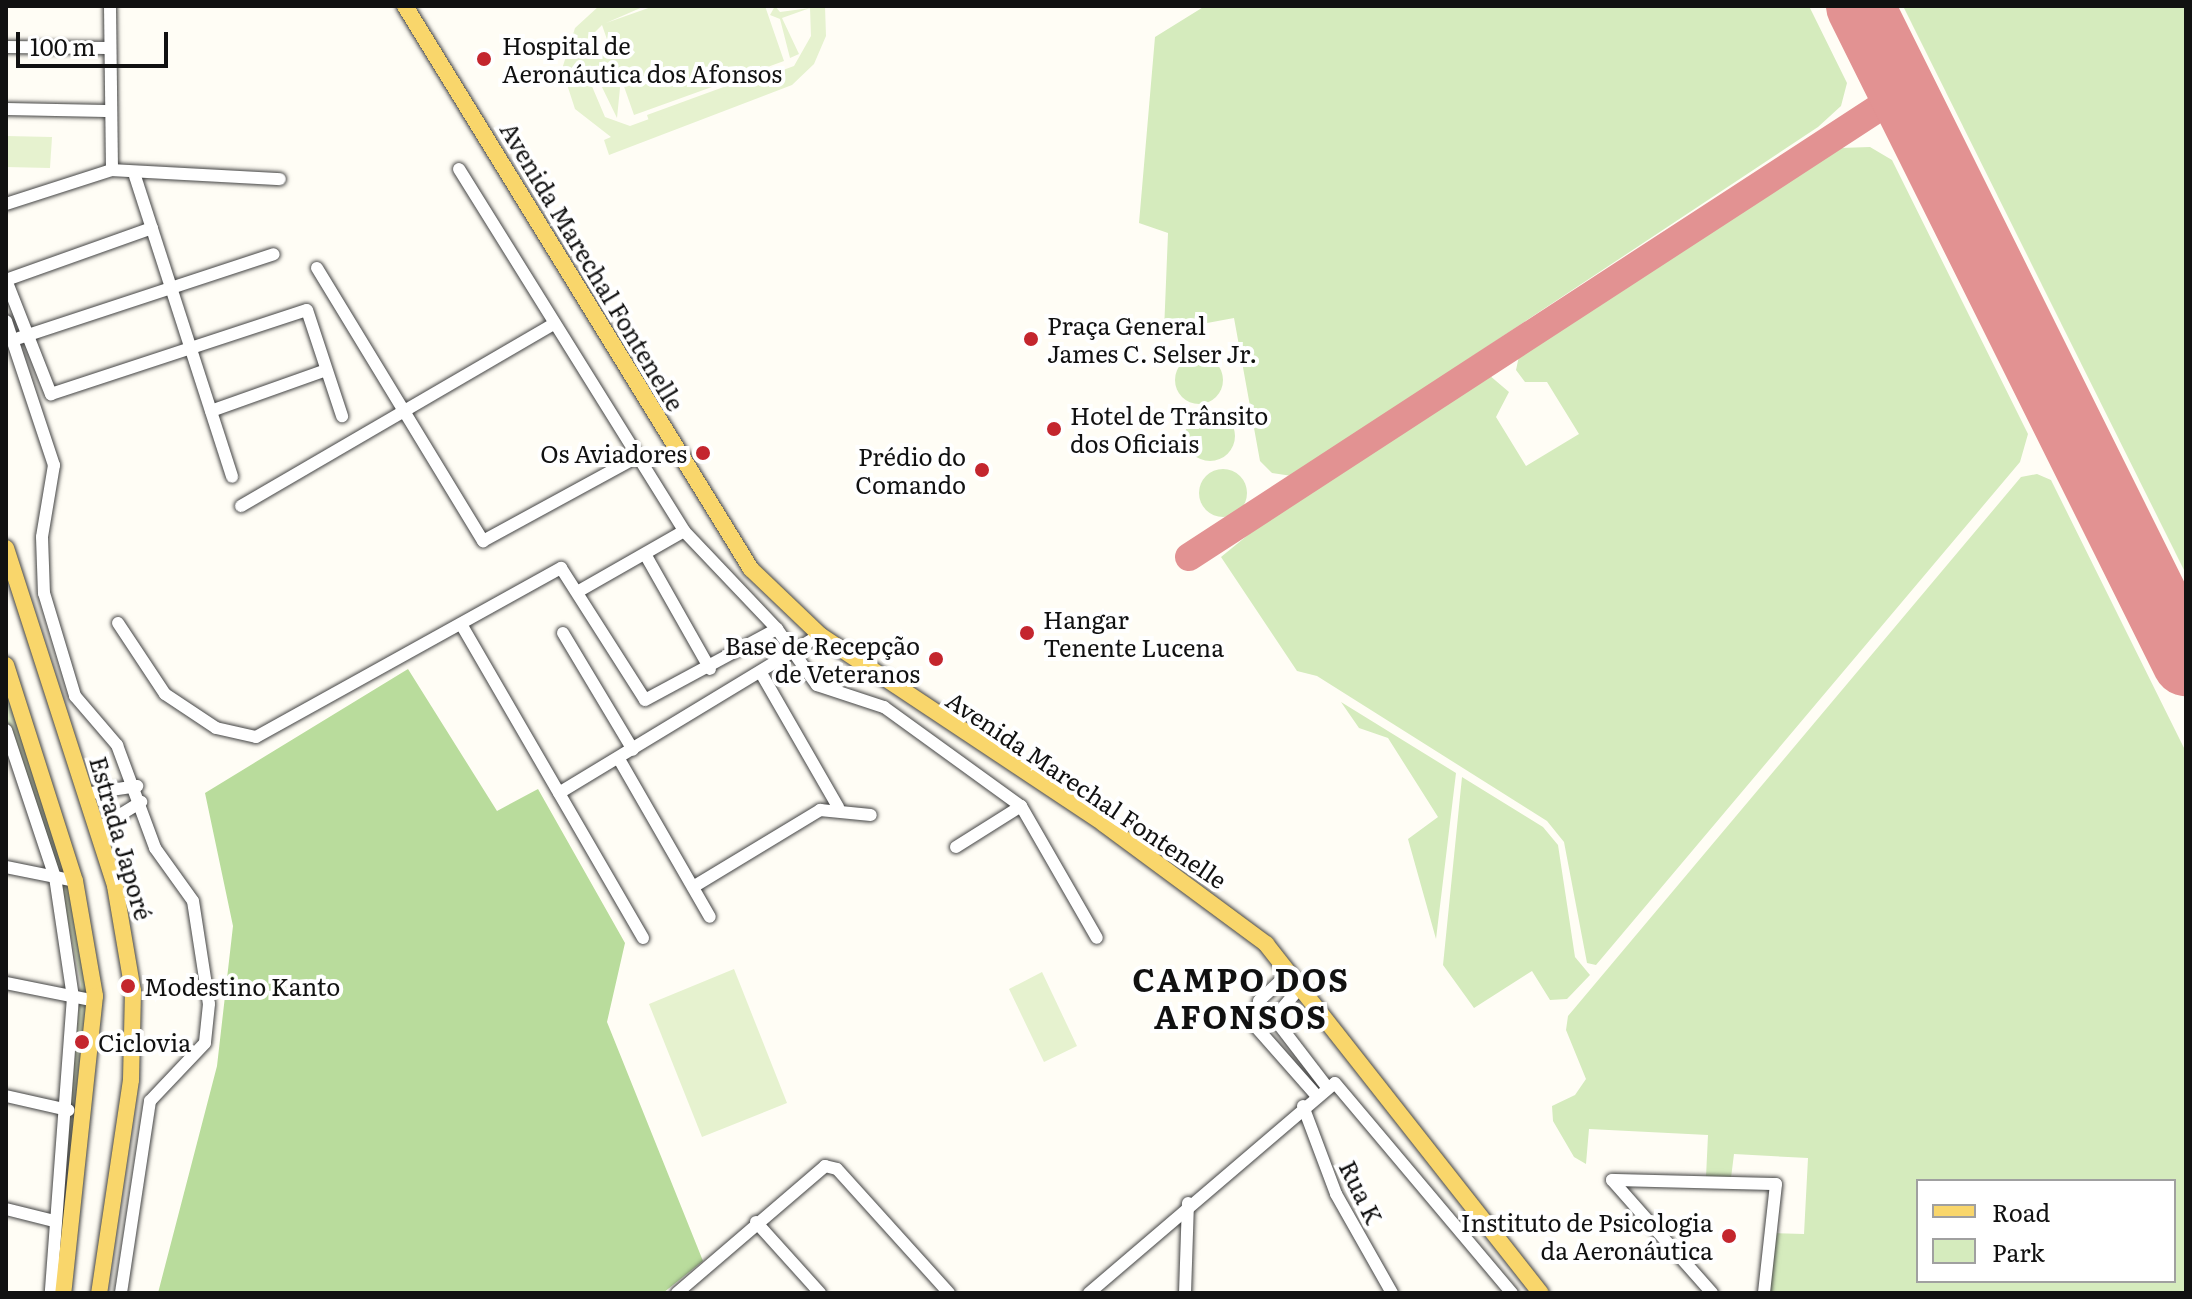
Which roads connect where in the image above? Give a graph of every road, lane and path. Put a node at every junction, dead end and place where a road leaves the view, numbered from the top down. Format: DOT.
graph roads {
  1 [pos="110,6"];
  2 [pos="405,6"];
  3 [pos="6,47"];
  4 [pos="108,48"];
  5 [pos="6,109"];
  6 [pos="106,111"];
  7 [pos="459,169"];
  8 [pos="112,170"];
  9 [pos="135,176"];
  10 [pos="280,179"];
  11 [pos="6,204"];
  12 [pos="152,228"];
  13 [pos="274,254"];
  14 [pos="317,268"];
  15 [pos="6,280"];
  16 [pos="172,288"];
  17 [pos="6,321"];
  18 [pos="552,325"];
  19 [pos="27,336"];
  20 [pos="12,341"];
  21 [pos="191,347"];
  22 [pos="326,370"];
  23 [pos="211,411"];
  24 [pos="400,412"];
  25 [pos="342,416"];
  26 [pos="637,457"];
  27 [pos="232,477"];
  28 [pos="241,506"];
  29 [pos="684,531"];
  30 [pos="6,548"];
  31 [pos="645,554"];
  32 [pos="579,591"];
  33 [pos="118,623"];
  34 [pos="461,624"];
  35 [pos="777,629"];
  36 [pos="563,633"];
  37 [pos="820,635"];
  38 [pos="794,655"];
  39 [pos="6,665"];
  40 [pos="710,669"];
  41 [pos="761,673"];
  42 [pos="6,730"];
  43 [pos="633,750"];
  44 [pos="11,757"];
  45 [pos="619,759"];
  46 [pos="137,786"];
  47 [pos="559,793"];
  48 [pos="85,794"];
  49 [pos="141,802"];
  50 [pos="1021,806"];
  51 [pos="838,807"];
  52 [pos="871,815"];
  53 [pos="97,829"];
  54 [pos="956,847"];
  55 [pos="6,867"];
  56 [pos="55,877"];
  57 [pos="75,881"];
  58 [pos="693,887"];
  59 [pos="710,917"];
  60 [pos="643,938"];
  61 [pos="1097,938"];
  62 [pos="1290,972"];
  63 [pos="6,983"];
  64 [pos="1302,985"];
  65 [pos="73,997"];
  66 [pos="95,1001"];
  67 [pos="1274,1018"];
  68 [pos="1255,1019"];
  69 [pos="1306,1060"];
  70 [pos="1293,1071"];
  71 [pos="1330,1085"];
  72 [pos="1316,1095"];
  73 [pos="6,1096"];
  74 [pos="1303,1106"];
  75 [pos="68,1110"];
  76 [pos="1188,1203"];
  77 [pos="6,1209"];
  78 [pos="54,1221"];
  79 [pos="756,1222"];
  80 [pos="685,1290"];
  81 [pos="51,1293"];
  82 [pos="63,1293"];
  83 [pos="99,1293"];
  84 [pos="121,1293"];
  85 [pos="820,1293"];
  86 [pos="949,1293"];
  87 [pos="1089,1293"];
  88 [pos="1185,1293"];
  89 [pos="1392,1293"];
  90 [pos="1512,1293"];
  91 [pos="1541,1293"];
  92 [pos="1712,1293"];
  93 [pos="1764,1293"];
  1 -- 4 [label="street"];
  2 -- 37 [label="main road, Avenida Marechal Fontenelle"];
  3 -- 4 [label="street"];
  4 -- 6 [label="street"];
  5 -- 6 [label="street"];
  6 -- 8 [label="street"];
  7 -- 18 [label="street"];
  8 -- 9 [label="street"];
  8 -- 11 [label="street"];
  9 -- 10 [label="street"];
  9 -- 12 [label="street"];
  12 -- 15 [label="street"];
  12 -- 16 [label="street"];
  13 -- 16 [label="street"];
  14 -- 24 [label="street"];
  15 -- 19 [label="street"];
  16 -- 19 [label="street"];
  16 -- 21 [label="street"];
  17 -- 20 [label="street"];
  18 -- 24 [label="street"];
  18 -- 26 [label="street"];
  19 -- 20 [label="street"];
  19 -- 21 [label="street"];
  20 -- 46 [label="street"];
  21 -- 22 [label="street"];
  21 -- 23 [label="street"];
  22 -- 23 [label="street"];
  22 -- 25 [label="street"];
  23 -- 27 [label="street"];
  24 -- 26 [label="street"];
  24 -- 28 [label="street"];
  26 -- 29 [label="street"];
  29 -- 31 [label="street"];
  29 -- 35 [label="street"];
  30 -- 48 [label="main road, Estrada Japoré"];
  31 -- 32 [label="street"];
  31 -- 40 [label="street"];
  32 -- 34 [label="street"];
  32 -- 40 [label="street"];
  33 -- 34 [label="street"];
  34 -- 47 [label="street"];
  35 -- 38 [label="street"];
  35 -- 40 [label="street"];
  36 -- 43 [label="street"];
  37 -- 38 [label="street"];
  37 -- 62 [label="main road, Avenida Marechal Fontenelle"];
  38 -- 41 [label="street"];
  38 -- 50 [label="street"];
  39 -- 57 [label="main road"];
  41 -- 43 [label="street"];
  41 -- 51 [label="street"];
  42 -- 44 [label="street"];
  43 -- 45 [label="street"];
  44 -- 56 [label="street"];
  45 -- 47 [label="street"];
  45 -- 58 [label="street"];
  46 -- 48 [label="street"];
  46 -- 49 [label="street"];
  47 -- 60 [label="street"];
  48 -- 53 [label="main road, Estrada Japoré"];
  49 -- 53 [label="street"];
  49 -- 84 [label="street"];
  50 -- 54 [label="street"];
  50 -- 61 [label="street"];
  51 -- 52 [label="street"];
  51 -- 58 [label="street"];
  53 -- 83 [label="main road, Estrada Japoré"];
  55 -- 56 [label="street"];
  56 -- 57 [label="street"];
  56 -- 65 [label="street"];
  57 -- 66 [label="main road"];
  58 -- 59 [label="street"];
  62 -- 64 [label="main road, Avenida Marechal Fontenelle"];
  62 -- 68 [label="street"];
  63 -- 65 [label="street"];
  64 -- 67 [label="street"];
  64 -- 91 [label="main road, Avenida Marechal Fontenelle"];
  65 -- 66 [label="street"];
  65 -- 75 [label="street"];
  66 -- 82 [label="main road"];
  67 -- 68 [label="street"];
  67 -- 69 [label="street"];
  68 -- 70 [label="street"];
  69 -- 70 [label="street"];
  69 -- 71 [label="street"];
  70 -- 72 [label="street"];
  71 -- 72 [label="street"];
  71 -- 90 [label="street"];
  72 -- 74 [label="street"];
  73 -- 75 [label="street"];
  74 -- 76 [label="street"];
  74 -- 89 [label="street, Rua K"];
  75 -- 78 [label="street"];
  76 -- 87 [label="street"];
  76 -- 88 [label="street"];
  77 -- 78 [label="street"];
  78 -- 81 [label="street"];
  79 -- 80 [label="street"];
  79 -- 85 [label="street"];
  79 -- 86 [label="street"];
  92 -- 93 [label="street"];
}
